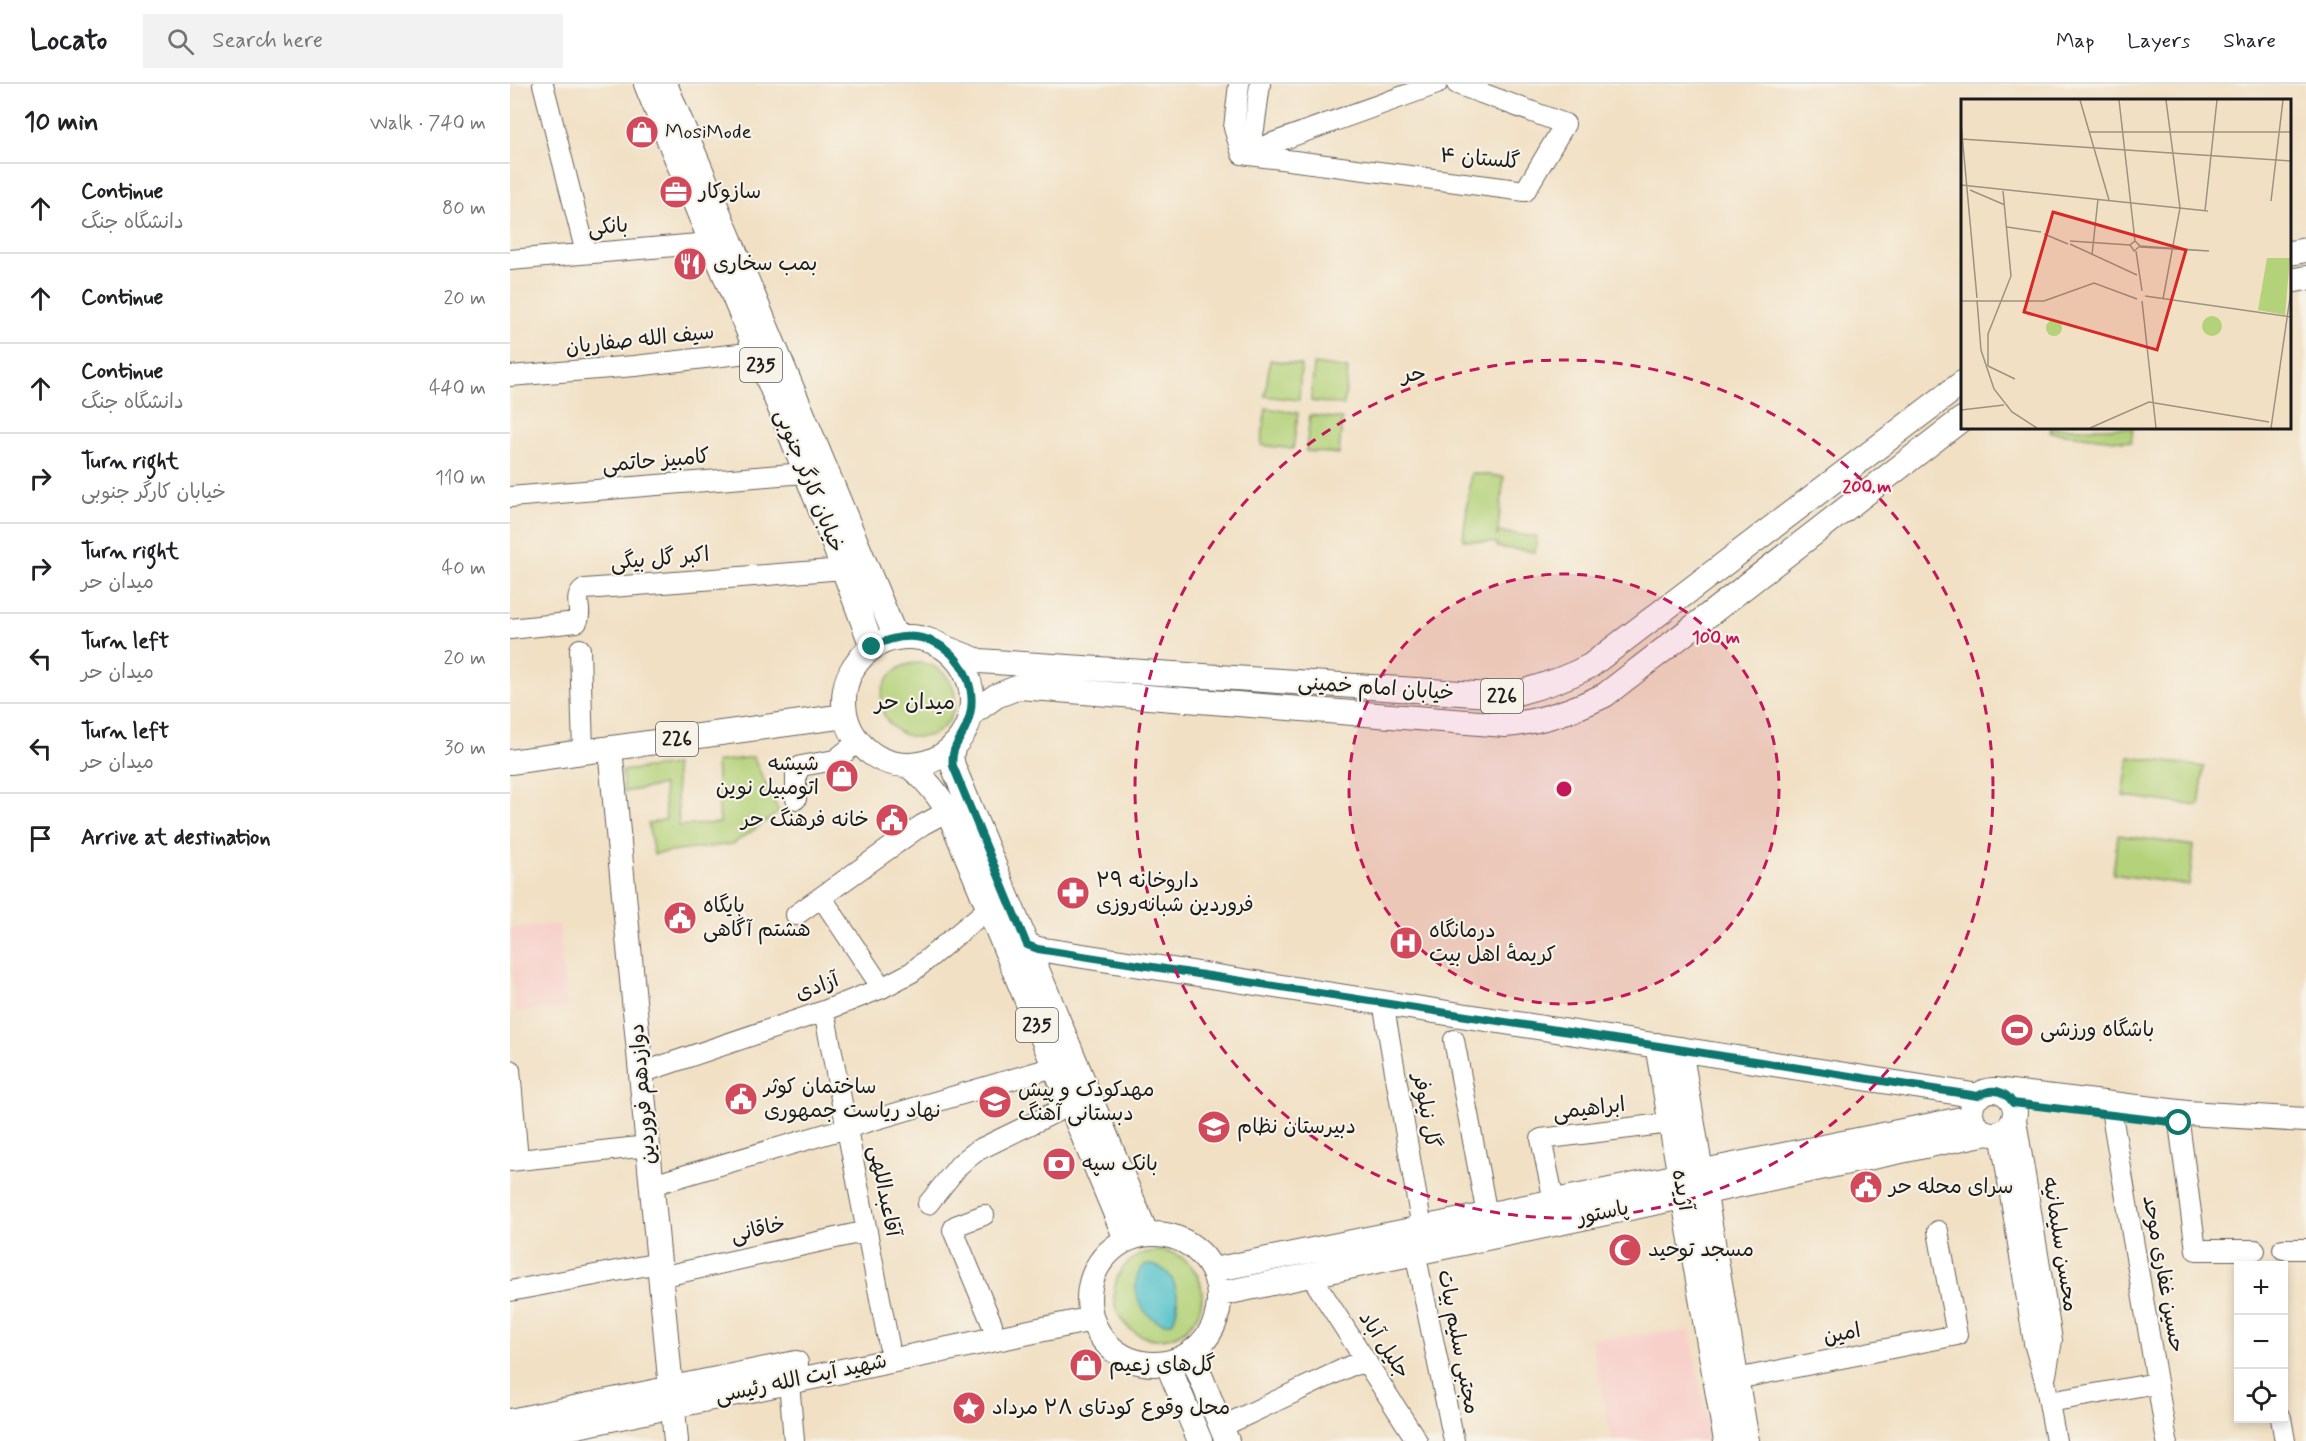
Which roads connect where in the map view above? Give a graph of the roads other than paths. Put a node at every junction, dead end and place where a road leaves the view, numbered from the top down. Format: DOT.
graph roads {
  1 [pos="543,84"];
  2 [pos="646,84"];
  3 [pos="665,84"];
  4 [pos="1239,84"];
  5 [pos="1260,84"];
  6 [pos="1437,84"];
  7 [pos="1457,84"];
  8 [pos="1242,154"];
  9 [pos="710,243"];
  10 [pos="2306,250"];
  11 [pos="586,253"];
  12 [pos="2291,254"];
  13 [pos="510,260"];
  14 [pos="2306,278"];
  15 [pos="2291,281"];
  16 [pos="765,349"];
  17 [pos="510,376"];
  18 [pos="1961,383"];
  19 [pos="1961,420"];
  20 [pos="805,472"];
  21 [pos="510,497"];
  22 [pos="1769,530"];
  23 [pos="1786,555"];
  24 [pos="844,568"];
  25 [pos="510,629"];
  26 [pos="896,638"];
  27 [pos="872,647"];
  28 [pos="944,647"];
  29 [pos="580,649"];
  30 [pos="971,714"];
  31 [pos="845,716"];
  32 [pos="858,742"];
  33 [pos="954,745"];
  34 [pos="610,748"];
  35 [pos="583,752"];
  36 [pos="510,762"];
  37 [pos="907,765"];
  38 [pos="796,799"];
  39 [pos="948,811"];
  40 [pos="822,898"];
  41 [pos="989,908"];
  42 [pos="796,915"];
  43 [pos="1027,945"];
  44 [pos="882,988"];
  45 [pos="1383,1002"];
  46 [pos="824,1011"];
  47 [pos="1454,1040"];
  48 [pos="1668,1047"];
  49 [pos="1054,1066"];
  50 [pos="510,1070"];
  51 [pos="641,1073"];
  52 [pos="1070,1105"];
  53 [pos="1991,1112"];
  54 [pos="2112,1116"];
  55 [pos="2306,1120"];
  56 [pos="1670,1123"];
  57 [pos="2179,1123"];
  58 [pos="847,1127"];
  59 [pos="2306,1131"];
  60 [pos="648,1146"];
  61 [pos="514,1161"];
  62 [pos="1692,1184"];
  63 [pos="652,1185"];
  64 [pos="1652,1192"];
  65 [pos="1554,1201"];
  66 [pos="928,1204"];
  67 [pos="984,1215"];
  68 [pos="1487,1215"];
  69 [pos="1422,1228"];
  70 [pos="867,1231"];
  71 [pos="1463,1231"];
  72 [pos="1938,1231"];
  73 [pos="1136,1236"];
  74 [pos="2283,1249"];
  75 [pos="2306,1249"];
  76 [pos="2255,1250"];
  77 [pos="1415,1252"];
  78 [pos="660,1270"];
  79 [pos="1213,1270"];
  80 [pos="1310,1274"];
  81 [pos="510,1291"];
  82 [pos="1220,1294"];
  83 [pos="1090,1311"];
  84 [pos="992,1324"];
  85 [pos="889,1345"];
  86 [pos="1191,1353"];
  87 [pos="1367,1362"];
  88 [pos="1167,1363"];
  89 [pos="788,1373"];
  90 [pos="1736,1379"];
  91 [pos="2157,1383"];
  92 [pos="672,1397"];
  93 [pos="2049,1402"];
  94 [pos="510,1421"];
  95 [pos="2282,1423"];
  96 [pos="1224,1434"];
  97 [pos="1195,1439"];
  98 [pos="510,1440"];
  99 [pos="676,1441"];
  100 [pos="794,1441"];
  101 [pos="1417,1441"];
  102 [pos="1454,1441"];
  103 [pos="1726,1441"];
  104 [pos="1747,1441"];
  105 [pos="2056,1441"];
  106 [pos="2167,1441"];
  107 [pos="2285,1441"];
  1 -- 11 [label="street"];
  2 -- 9 [label="main road, خیابان کارگر جنوبی / 235"];
  3 -- 16 [label="main road, خیابان کارگر جنوبی / 235"];
  4 -- 8 [label="street"];
  5 -- 8 [label="street"];
  6 -- 8 [label="street"];
  7 -- 8 [label="street, گلستان ۴"];
  9 -- 11 [label="street, بانکی"];
  9 -- 16 [label="main road, خیابان کارگر جنوبی / 235"];
  10 -- 12 [label="main road"];
  11 -- 13 [label="street, بانکی"];
  14 -- 15 [label="main road"];
  16 -- 17 [label="street, سیف الله صفاریان"];
  16 -- 20 [label="main road, خیابان کارگر جنوبی / 235"];
  16 -- 26 [label="main road, خیابان کارگر جنوبی / 235"];
  18 -- 22 [label="main road, خیابان امام خمینی / 226"];
  19 -- 23 [label="main road, خیابان امام خمینی / 226"];
  20 -- 21 [label="street, کامبیز حاتمی"];
  20 -- 24 [label="main road, خیابان کارگر جنوبی / 235"];
  22 -- 23 [label="main road"];
  22 -- 28 [label="main road, خیابان امام خمینی / 226"];
  23 -- 30 [label="main road, خیابان امام خمینی / 226"];
  24 -- 25 [label="street, اکبر گل بیگی"];
  24 -- 27 [label="main road, خیابان کارگر جنوبی / 235"];
  26 -- 27 [label="main road"];
  26 -- 28 [label="main road"];
  27 -- 31 [label="main road"];
  28 -- 30 [label="main road"];
  29 -- 35 [label="street"];
  30 -- 33 [label="main road"];
  31 -- 32 [label="main road"];
  31 -- 34 [label="main road, 226"];
  32 -- 37 [label="main road"];
  32 -- 38 [label="street"];
  33 -- 37 [label="main road"];
  33 -- 43 [label="main road, 235"];
  34 -- 35 [label="main road, 226"];
  34 -- 51 [label="main road, دوازدهم فروردین"];
  35 -- 36 [label="main road, 226"];
  37 -- 39 [label="main road, 235"];
  39 -- 40 [label="street"];
  39 -- 41 [label="main road, 235"];
  40 -- 42 [label="street"];
  40 -- 44 [label="street"];
  41 -- 44 [label="street, آزادی"];
  41 -- 49 [label="main road, 235"];
  43 -- 45 [label="main road"];
  43 -- 73 [label="main road, 235"];
  44 -- 46 [label="street, آزادی"];
  45 -- 48 [label="main road"];
  45 -- 69 [label="street, گل نیلوفر"];
  46 -- 51 [label="street, آزادی"];
  46 -- 58 [label="street, آقاعبداللهی"];
  47 -- 68 [label="street"];
  48 -- 53 [label="main road"];
  48 -- 56 [label="main road, آژیده"];
  48 -- 62 [label="main road, آژیده"];
  49 -- 52 [label="main road, 235"];
  49 -- 58 [label="street"];
  50 -- 61 [label="street"];
  51 -- 60 [label="main road, دوازدهم فروردین"];
  52 -- 66 [label="street"];
  52 -- 73 [label="main road, 235"];
  53 -- 54 [label="main road"];
  53 -- 55 [label="main road"];
  53 -- 62 [label="main road, پاستور"];
  53 -- 93 [label="street, محسن سلیمانیه"];
  54 -- 57 [label="main road"];
  54 -- 91 [label="street, حسین غفاری موحد"];
  56 -- 62 [label="main road, آژیده"];
  56 -- 65 [label="street, ابراهیمی"];
  57 -- 59 [label="main road"];
  57 -- 76 [label="street"];
  58 -- 63 [label="street"];
  58 -- 70 [label="street, آقاعبداللهی"];
  60 -- 61 [label="street"];
  60 -- 63 [label="main road, دوازدهم فروردین"];
  62 -- 64 [label="main road, پاستور"];
  62 -- 90 [label="main road, آژیده"];
  62 -- 103 [label="main road, آژیده"];
  63 -- 78 [label="main road, دوازدهم فروردین"];
  64 -- 65 [label="main road, پاستور"];
  64 -- 71 [label="main road, پاستور"];
  65 -- 68 [label="main road, پاستور"];
  67 -- 84 [label="street"];
  68 -- 71 [label="main road, پاستور"];
  69 -- 71 [label="main road, پاستور"];
  69 -- 79 [label="main road, پاستور"];
  70 -- 78 [label="street, خاقانی"];
  70 -- 85 [label="street, آقاعبداللهی"];
  71 -- 77 [label="main road, پاستور"];
  72 -- 90 [label="street, امین"];
  73 -- 79 [label="main road"];
  73 -- 83 [label="main road"];
  74 -- 75 [label="street"];
  77 -- 80 [label="main road, پاستور"];
  77 -- 102 [label="street, مجتبی سلیم بیات"];
  78 -- 81 [label="street, خاقانی"];
  78 -- 92 [label="main road, دوازدهم فروردین"];
  79 -- 82 [label="main road"];
  80 -- 82 [label="main road, پاستور"];
  80 -- 87 [label="street, جلیل آباد"];
  82 -- 86 [label="main road"];
  83 -- 84 [label="main road, شهید آیت الله رئیسی"];
  83 -- 88 [label="main road"];
  83 -- 89 [label="main road, شهید آیت الله رئیسی"];
  84 -- 85 [label="main road, شهید آیت الله رئیسی"];
  85 -- 89 [label="main road, شهید آیت الله رئیسی"];
  86 -- 88 [label="main road"];
  86 -- 96 [label="main road"];
  87 -- 96 [label="street"];
  87 -- 101 [label="street, جلیل آباد"];
  88 -- 97 [label="main road"];
  89 -- 92 [label="main road, شهید آیت الله رئیسی"];
  89 -- 100 [label="street"];
  90 -- 104 [label="main road, آژیده"];
  91 -- 93 [label="street"];
  91 -- 106 [label="street, حسین غفاری موحد"];
  92 -- 94 [label="main road, شهید آیت الله رئیسی"];
  92 -- 98 [label="main road, شهید آیت الله رئیسی"];
  92 -- 99 [label="main road, دوازدهم فروردین"];
  93 -- 105 [label="street, محسن سلیمانیه"];
  95 -- 107 [label="street"];
}
